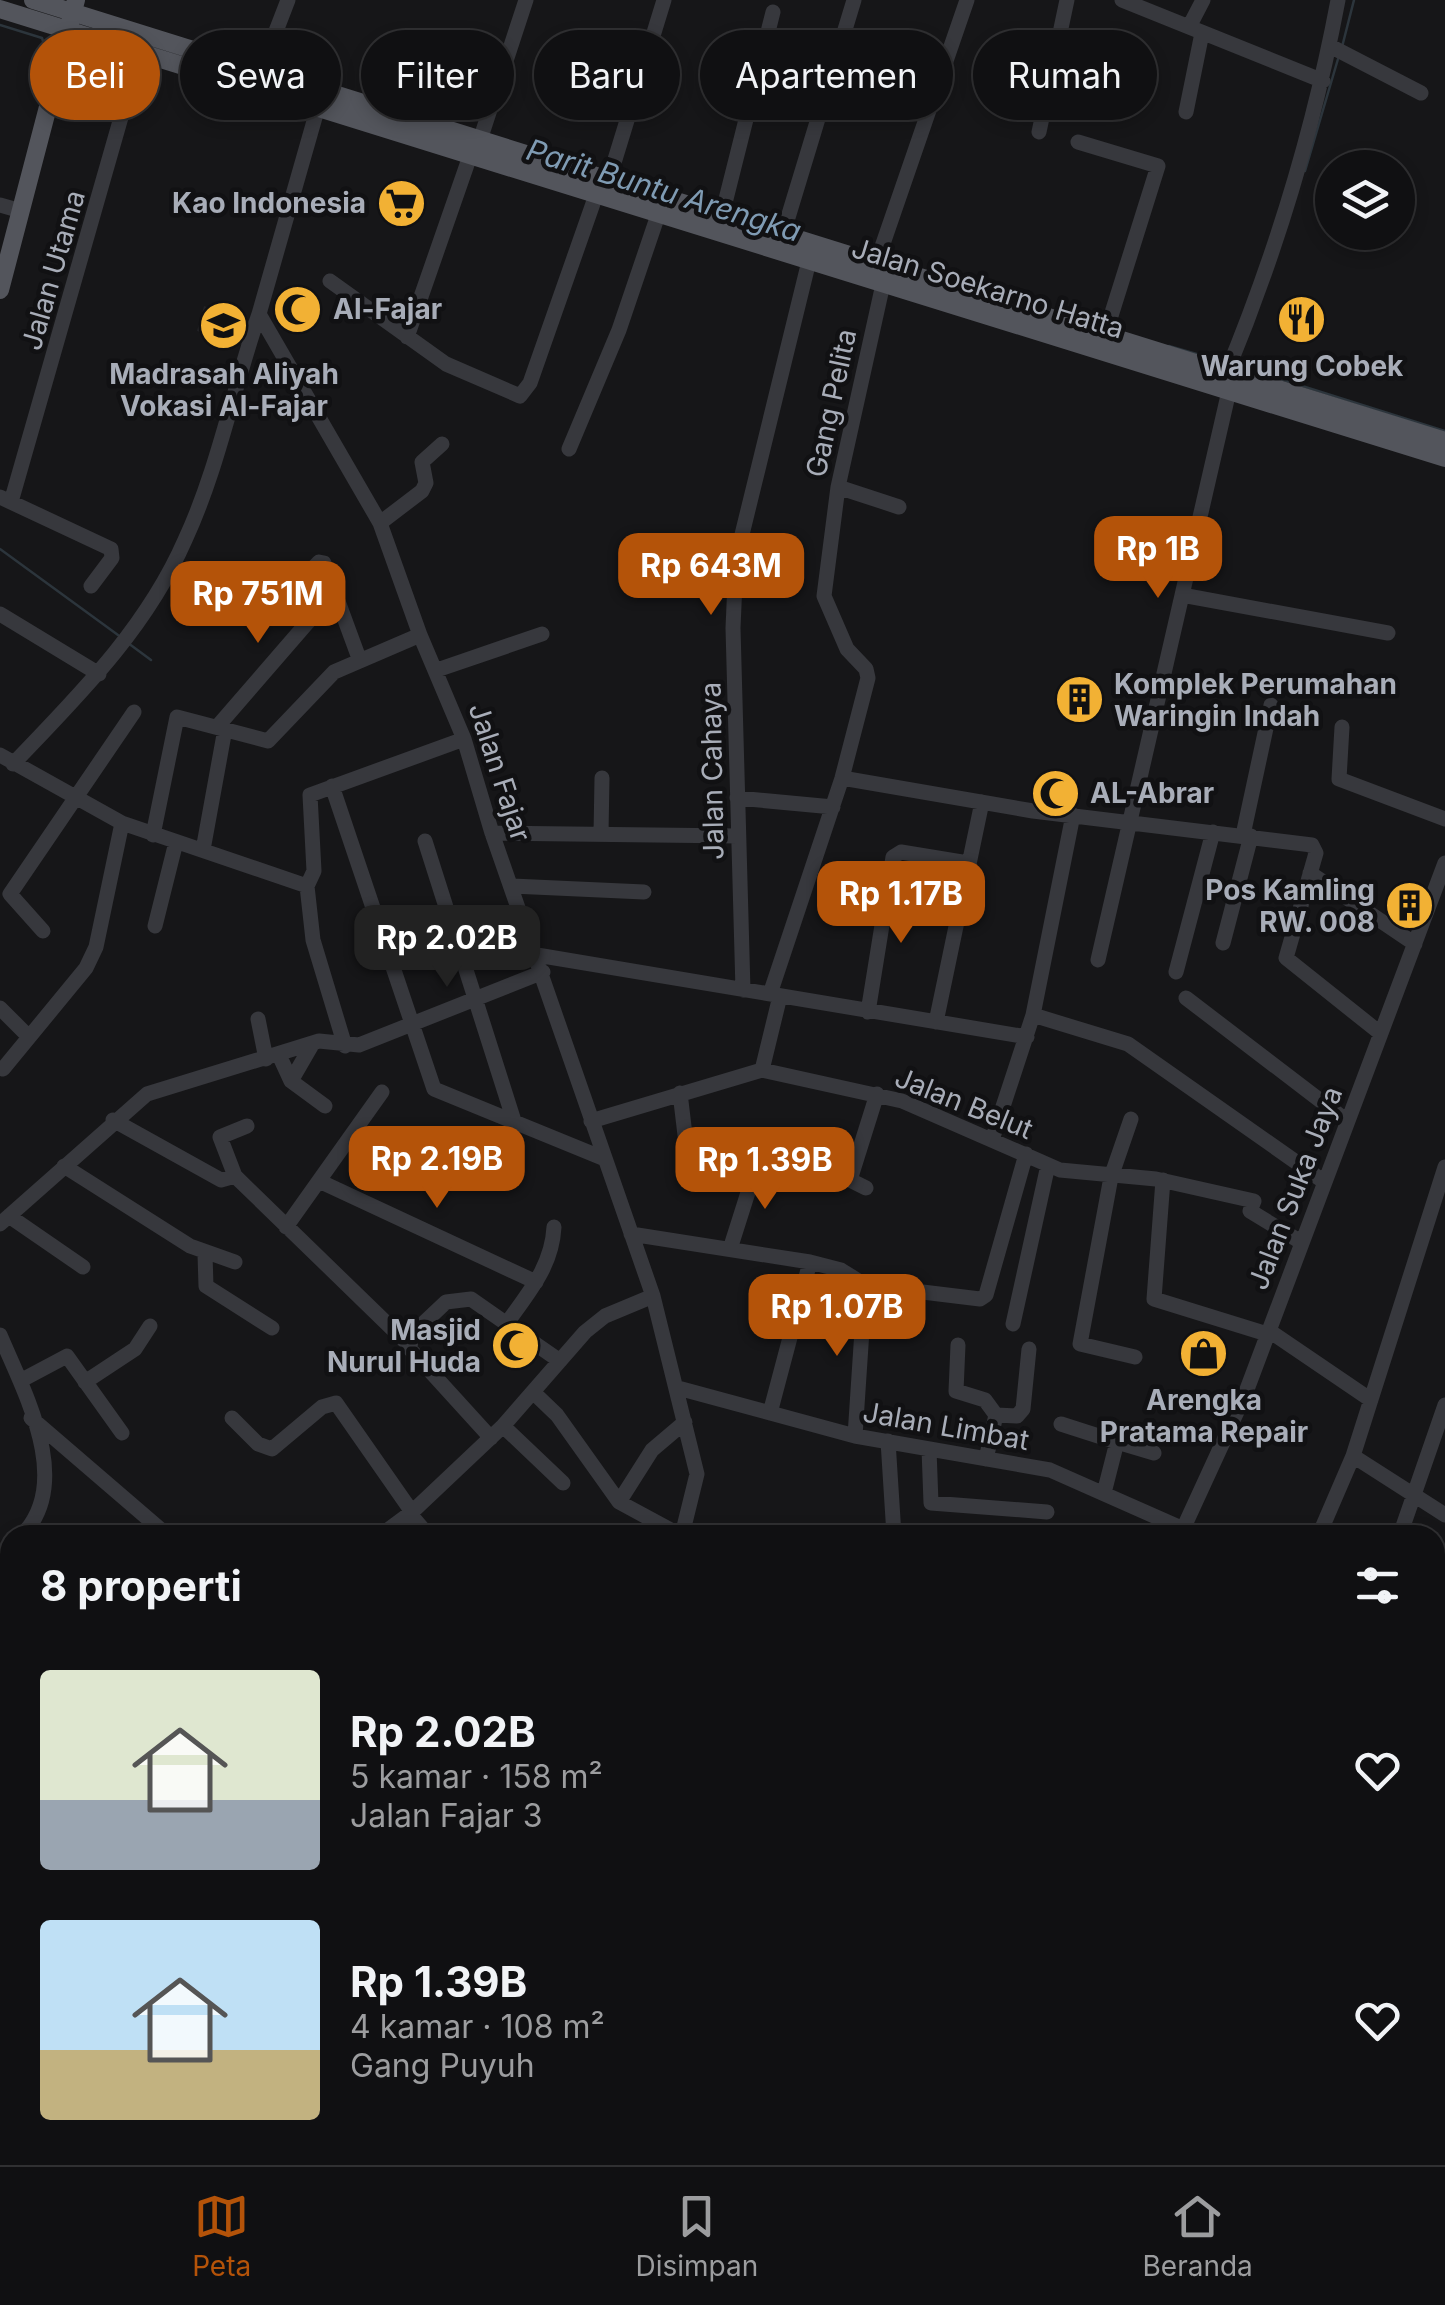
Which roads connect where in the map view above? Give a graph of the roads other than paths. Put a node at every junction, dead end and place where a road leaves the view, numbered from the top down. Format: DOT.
graph roads {
  1 [pos="33,0"];
  2 [pos="288,0"];
  3 [pos="526,0"];
  4 [pos="664,0"];
  5 [pos="854,0"];
  6 [pos="966,0"];
  7 [pos="1067,0"];
  8 [pos="1122,0"];
  9 [pos="1203,0"];
  10 [pos="1338,0"];
  11 [pos="0,9"];
  12 [pos="773,12"];
  13 [pos="69,15"];
  14 [pos="1196,29"];
  15 [pos="99,30"];
  16 [pos="277,30"];
  17 [pos="845,30"];
  18 [pos="180,46"];
  19 [pos="1337,50"];
  20 [pos="1322,81"];
  21 [pos="1421,93"];
  22 [pos="341,97"];
  23 [pos="341,112"];
  24 [pos="1186,112"];
  25 [pos="119,120"];
  26 [pos="314,120"];
  27 [pos="818,120"];
  28 [pos="1039,132"];
  29 [pos="1078,142"];
  30 [pos="477,144"];
  31 [pos="611,171"];
  32 [pos="596,195"];
  33 [pos="0,205"];
  34 [pos="724,208"];
  35 [pos="21,211"];
  36 [pos="658,216"];
  37 [pos="785,227"];
  38 [pos="809,261"];
  39 [pos="877,262"];
  40 [pos="330,281"];
  41 [pos="883,284"];
  42 [pos="0,290"];
  43 [pos="1013,305"];
  44 [pos="258,314"];
  45 [pos="1007,324"];
  46 [pos="1105,335"];
  47 [pos="407,337"];
  48 [pos="1228,373"];
  49 [pos="1445,441"];
  50 [pos="442,444"];
  51 [pos="569,449"];
  52 [pos="1445,458"];
  53 [pos="838,487"];
  54 [pos="6,500"];
  55 [pos="899,507"];
  56 [pos="380,523"];
  57 [pos="92,586"];
  58 [pos="290,592"];
  59 [pos="333,593"];
  60 [pos="1182,596"];
  61 [pos="0,614"];
  62 [pos="1388,633"];
  63 [pos="542,634"];
  64 [pos="420,636"];
  65 [pos="360,660"];
  66 [pos="437,670"];
  67 [pos="98,674"];
  68 [pos="1271,705"];
  69 [pos="134,712"];
  70 [pos="1342,727"];
  71 [pos="221,728"];
  72 [pos="464,739"];
  73 [pos="6,759"];
  74 [pos="602,778"];
  75 [pos="842,778"];
  76 [pos="332,786"];
  77 [pos="75,797"];
  78 [pos="738,798"];
  79 [pos="982,802"];
  80 [pos="833,807"];
  81 [pos="1073,814"];
  82 [pos="1445,819"];
  83 [pos="1131,821"];
  84 [pos="122,823"];
  85 [pos="492,832"];
  86 [pos="1212,832"];
  87 [pos="601,834"];
  88 [pos="1247,835"];
  89 [pos="153,836"];
  90 [pos="738,836"];
  91 [pos="425,841"];
  92 [pos="176,842"];
  93 [pos="204,850"];
  94 [pos="968,863"];
  95 [pos="1445,864"];
  96 [pos="1310,874"];
  97 [pos="307,886"];
  98 [pos="512,886"];
  99 [pos="644,892"];
  100 [pos="156,926"];
  101 [pos="43,931"];
  102 [pos="1223,943"];
  103 [pos="1415,944"];
  104 [pos="537,955"];
  105 [pos="1098,960"];
  106 [pos="543,972"];
  107 [pos="1176,972"];
  108 [pos="743,990"];
  109 [pos="775,995"];
  110 [pos="1186,998"];
  111 [pos="474,1002"];
  112 [pos="0,1009"];
  113 [pos="868,1012"];
  114 [pos="1033,1014"];
  115 [pos="258,1018"];
  116 [pos="936,1022"];
  117 [pos="412,1023"];
  118 [pos="1380,1033"];
  119 [pos="30,1037"];
  120 [pos="1027,1037"];
  121 [pos="313,1042"];
  122 [pos="345,1046"];
  123 [pos="272,1057"];
  124 [pos="3,1069"];
  125 [pos="762,1070"];
  126 [pos="291,1081"];
  127 [pos="382,1092"];
  128 [pos="680,1093"];
  129 [pos="877,1094"];
  130 [pos="325,1106"];
  131 [pos="1130,1119"];
  132 [pos="113,1120"];
  133 [pos="591,1121"];
  134 [pos="1347,1121"];
  135 [pos="515,1124"];
  136 [pos="246,1126"];
  137 [pos="992,1140"];
  138 [pos="1026,1154"];
  139 [pos="604,1159"];
  140 [pos="688,1160"];
  141 [pos="757,1164"];
  142 [pos="1048,1165"];
  143 [pos="64,1166"];
  144 [pos="1445,1166"];
  145 [pos="236,1176"];
  146 [pos="1111,1176"];
  147 [pos="1163,1180"];
  148 [pos="1324,1180"];
  149 [pos="319,1181"];
  150 [pos="866,1188"];
  151 [pos="5,1220"];
  152 [pos="554,1226"];
  153 [pos="286,1228"];
  154 [pos="631,1234"];
  155 [pos="1301,1242"];
  156 [pos="731,1246"];
  157 [pos="205,1254"];
  158 [pos="235,1262"];
  159 [pos="810,1262"];
  160 [pos="83,1267"];
  161 [pos="536,1282"];
  162 [pos="865,1285"];
  163 [pos="653,1296"];
  164 [pos="507,1323"];
  165 [pos="1014,1324"];
  166 [pos="150,1326"];
  167 [pos="272,1328"];
  168 [pos="1268,1332"];
  169 [pos="0,1335"];
  170 [pos="409,1344"];
  171 [pos="958,1345"];
  172 [pos="1029,1349"];
  173 [pos="1136,1356"];
  174 [pos="560,1361"];
  175 [pos="20,1381"];
  176 [pos="85,1382"];
  177 [pos="678,1388"];
  178 [pos="533,1392"];
  179 [pos="1371,1400"];
  180 [pos="1445,1405"];
  181 [pos="770,1414"];
  182 [pos="996,1415"];
  183 [pos="31,1418"];
  184 [pos="232,1418"];
  185 [pos="685,1422"];
  186 [pos="1061,1424"];
  187 [pos="503,1426"];
  188 [pos="122,1433"];
  189 [pos="855,1436"];
  190 [pos="491,1438"];
  191 [pos="888,1442"];
  192 [pos="1117,1442"];
  193 [pos="929,1448"];
  194 [pos="1154,1453"];
  195 [pos="1353,1456"];
  196 [pos="986,1459"];
  197 [pos="562,1483"];
  198 [pos="1104,1493"];
  199 [pos="1414,1498"];
  200 [pos="619,1502"];
  201 [pos="1047,1512"];
  202 [pos="411,1513"];
  203 [pos="1445,1515"];
  204 [pos="31,1525"];
  205 [pos="153,1525"];
  206 [pos="395,1525"];
  207 [pos="420,1525"];
  208 [pos="662,1525"];
  209 [pos="684,1525"];
  210 [pos="893,1525"];
  211 [pos="1172,1525"];
  212 [pos="1183,1525"];
  213 [pos="1323,1525"];
  214 [pos="1404,1525"];
  1 -- 13 [label="main road, Jalan Soekarno Hatta"];
  2 -- 16 [label="street"];
  3 -- 30 [label="street"];
  4 -- 31 [label="street"];
  5 -- 17 [label="street"];
  6 -- 39 [label="street"];
  7 -- 28 [label="street"];
  8 -- 14 [label="street"];
  9 -- 14 [label="street"];
  10 -- 19 [label="street"];
  11 -- 13 [label="main road, Jalan Soekarno Hatta"];
  12 -- 34 [label="street"];
  13 -- 15 [label="main road, Jalan Soekarno Hatta"];
  13 -- 18 [label="main road, Jalan Soekarno Hatta"];
  13 -- 35 [label="main road"];
  14 -- 20 [label="street"];
  14 -- 24 [label="street"];
  19 -- 20 [label="street"];
  19 -- 21 [label="street"];
  20 -- 48 [label="street"];
  22 -- 30 [label="main road, Jalan Soekarno Hatta"];
  23 -- 30 [label="main road, Jalan Soekarno Hatta"];
  25 -- 54 [label="street, Jalan Utama"];
  26 -- 44 [label="street"];
  27 -- 37 [label="street"];
  29 -- 46 [label="street"];
  30 -- 31 [label="main road, Jalan Soekarno Hatta"];
  30 -- 32 [label="main road, Jalan Soekarno Hatta"];
  30 -- 47 [label="street"];
  31 -- 34 [label="main road, Jalan Soekarno Hatta"];
  32 -- 36 [label="main road, Jalan Soekarno Hatta"];
  32 -- 47 [label="street"];
  33 -- 35 [label="street"];
  34 -- 37 [label="main road, Jalan Soekarno Hatta"];
  35 -- 42 [label="main road"];
  36 -- 38 [label="main road, Jalan Soekarno Hatta"];
  36 -- 51 [label="street"];
  37 -- 39 [label="main road, Jalan Soekarno Hatta"];
  38 -- 41 [label="main road, Jalan Soekarno Hatta"];
  38 -- 78 [label="street, Jalan Cahaya"];
  39 -- 43 [label="main road, Jalan Soekarno Hatta"];
  40 -- 47 [label="street"];
  41 -- 45 [label="main road, Jalan Soekarno Hatta"];
  41 -- 53 [label="street, Gang Pelita"];
  43 -- 45 [label="main road"];
  43 -- 46 [label="main road, Jalan Soekarno Hatta"];
  44 -- 56 [label="street, Jalan Fajar"];
  44 -- 67 [label="street"];
  45 -- 48 [label="main road, Jalan Soekarno Hatta"];
  46 -- 48 [label="main road, Jalan Soekarno Hatta"];
  48 -- 49 [label="main road, Jalan Soekarno Hatta"];
  48 -- 52 [label="main road, Jalan Soekarno Hatta"];
  48 -- 60 [label="street"];
  50 -- 56 [label="street"];
  53 -- 55 [label="street"];
  53 -- 75 [label="street, Gang Pelita"];
  54 -- 57 [label="street"];
  56 -- 64 [label="street, Jalan Fajar"];
  58 -- 59 [label="street"];
  59 -- 65 [label="street"];
  59 -- 71 [label="street"];
  60 -- 62 [label="street"];
  60 -- 83 [label="street"];
  61 -- 67 [label="street"];
  63 -- 66 [label="street"];
  64 -- 65 [label="street"];
  64 -- 66 [label="street, Jalan Fajar"];
  65 -- 71 [label="street"];
  66 -- 72 [label="street, Jalan Fajar"];
  67 -- 73 [label="street"];
  68 -- 88 [label="street"];
  69 -- 77 [label="street"];
  70 -- 82 [label="street"];
  71 -- 89 [label="street"];
  71 -- 93 [label="street"];
  72 -- 76 [label="street"];
  72 -- 85 [label="street, Jalan Fajar"];
  73 -- 77 [label="street"];
  74 -- 87 [label="street"];
  75 -- 79 [label="street"];
  75 -- 80 [label="street, Gang Pelita"];
  76 -- 97 [label="street"];
  76 -- 117 [label="street"];
  77 -- 84 [label="street"];
  77 -- 101 [label="street"];
  78 -- 80 [label="street"];
  78 -- 90 [label="street, Jalan Cahaya"];
  79 -- 81 [label="street"];
  79 -- 94 [label="street"];
  80 -- 109 [label="street, Gang Pelita"];
  81 -- 83 [label="street"];
  81 -- 114 [label="street"];
  83 -- 86 [label="street"];
  83 -- 105 [label="street"];
  84 -- 89 [label="street"];
  84 -- 119 [label="street"];
  85 -- 87 [label="street"];
  85 -- 98 [label="street, Jalan Fajar"];
  86 -- 88 [label="street"];
  86 -- 107 [label="street"];
  87 -- 90 [label="street"];
  88 -- 96 [label="street"];
  88 -- 102 [label="street"];
  89 -- 92 [label="street"];
  90 -- 108 [label="street, Jalan Cahaya"];
  91 -- 111 [label="street"];
  92 -- 93 [label="street"];
  92 -- 100 [label="street"];
  93 -- 97 [label="street"];
  94 -- 113 [label="street"];
  94 -- 116 [label="street"];
  95 -- 103 [label="street, Jalan Suka Jaya"];
  96 -- 103 [label="street"];
  96 -- 118 [label="street"];
  97 -- 122 [label="street"];
  98 -- 99 [label="street"];
  98 -- 104 [label="street, Jalan Fajar"];
  103 -- 118 [label="street, Jalan Suka Jaya"];
  104 -- 106 [label="street, Jalan Fajar"];
  104 -- 108 [label="street"];
  106 -- 111 [label="street"];
  106 -- 133 [label="street, Jalan Fajar"];
  108 -- 109 [label="street"];
  109 -- 113 [label="street"];
  109 -- 125 [label="street, Gang Pelita"];
  110 -- 134 [label="street"];
  111 -- 117 [label="street"];
  111 -- 135 [label="street"];
  112 -- 119 [label="street"];
  113 -- 116 [label="street"];
  114 -- 120 [label="street"];
  114 -- 148 [label="street"];
  115 -- 123 [label="street"];
  116 -- 120 [label="street"];
  117 -- 122 [label="street"];
  117 -- 135 [label="street"];
  118 -- 134 [label="street, Jalan Suka Jaya"];
  119 -- 124 [label="street"];
  120 -- 137 [label="street"];
  121 -- 122 [label="street"];
  121 -- 123 [label="street"];
  121 -- 126 [label="street"];
  123 -- 126 [label="street"];
  123 -- 132 [label="street"];
  125 -- 128 [label="street, Jalan Belut"];
  125 -- 129 [label="street, Jalan Belut"];
  126 -- 130 [label="street"];
  127 -- 149 [label="street"];
  128 -- 133 [label="street, Jalan Belut"];
  128 -- 140 [label="street"];
  129 -- 137 [label="street, Jalan Belut"];
  129 -- 150 [label="street"];
  131 -- 146 [label="street"];
  132 -- 143 [label="street"];
  132 -- 145 [label="street"];
  133 -- 139 [label="street, Jalan Fajar"];
  134 -- 148 [label="street, Jalan Suka Jaya"];
  135 -- 139 [label="street"];
  136 -- 145 [label="street"];
  137 -- 138 [label="street, Jalan Belut"];
  138 -- 142 [label="street, Jalan Belut"];
  138 -- 162 [label="street"];
  139 -- 154 [label="street, Jalan Fajar"];
  141 -- 156 [label="street"];
  142 -- 146 [label="street, Jalan Belut"];
  142 -- 165 [label="street"];
  143 -- 151 [label="street"];
  143 -- 157 [label="street"];
  144 -- 179 [label="street"];
  145 -- 153 [label="street"];
  146 -- 147 [label="street, Jalan Belut"];
  146 -- 173 [label="street"];
  147 -- 155 [label="street, Jalan Belut"];
  147 -- 168 [label="street"];
  148 -- 155 [label="street, Jalan Suka Jaya"];
  149 -- 153 [label="street"];
  149 -- 161 [label="street"];
  151 -- 160 [label="street"];
  152 -- 161 [label="street"];
  153 -- 170 [label="street"];
  154 -- 156 [label="street"];
  154 -- 163 [label="street, Jalan Fajar"];
  155 -- 168 [label="street, Jalan Suka Jaya"];
  156 -- 159 [label="street"];
  157 -- 158 [label="street"];
  157 -- 167 [label="street"];
  159 -- 162 [label="street"];
  159 -- 181 [label="street"];
  161 -- 164 [label="street"];
  162 -- 189 [label="street"];
  163 -- 174 [label="street"];
  163 -- 177 [label="street, Jalan Fajar"];
  164 -- 170 [label="street"];
  164 -- 174 [label="street"];
  166 -- 176 [label="street"];
  168 -- 179 [label="street"];
  168 -- 212 [label="street, Jalan Suka Jaya"];
  169 -- 175 [label="street"];
  170 -- 190 [label="street"];
  171 -- 182 [label="street"];
  172 -- 182 [label="street"];
  174 -- 178 [label="street"];
  175 -- 176 [label="street"];
  175 -- 183 [label="street"];
  176 -- 188 [label="street"];
  177 -- 181 [label="street, Jalan Limbat"];
  177 -- 185 [label="street, Jalan Fajar"];
  178 -- 187 [label="street"];
  178 -- 200 [label="street"];
  179 -- 195 [label="street"];
  180 -- 199 [label="street"];
  181 -- 189 [label="street, Jalan Limbat"];
  182 -- 196 [label="street"];
  183 -- 204 [label="street"];
  183 -- 205 [label="street"];
  184 -- 202 [label="street"];
  185 -- 200 [label="street"];
  185 -- 209 [label="street, Jalan Fajar"];
  186 -- 192 [label="street"];
  187 -- 190 [label="street"];
  187 -- 197 [label="street"];
  189 -- 191 [label="street, Jalan Limbat"];
  190 -- 202 [label="street"];
  191 -- 193 [label="street, Jalan Limbat"];
  191 -- 210 [label="street"];
  192 -- 194 [label="street"];
  192 -- 198 [label="street"];
  193 -- 196 [label="street, Jalan Limbat"];
  193 -- 201 [label="street"];
  195 -- 199 [label="street"];
  195 -- 213 [label="street"];
  196 -- 198 [label="street, Jalan Limbat"];
  198 -- 211 [label="street, Jalan Limbat"];
  199 -- 203 [label="street"];
  199 -- 214 [label="street"];
  200 -- 208 [label="street"];
  202 -- 206 [label="street"];
  202 -- 207 [label="street"];
}
